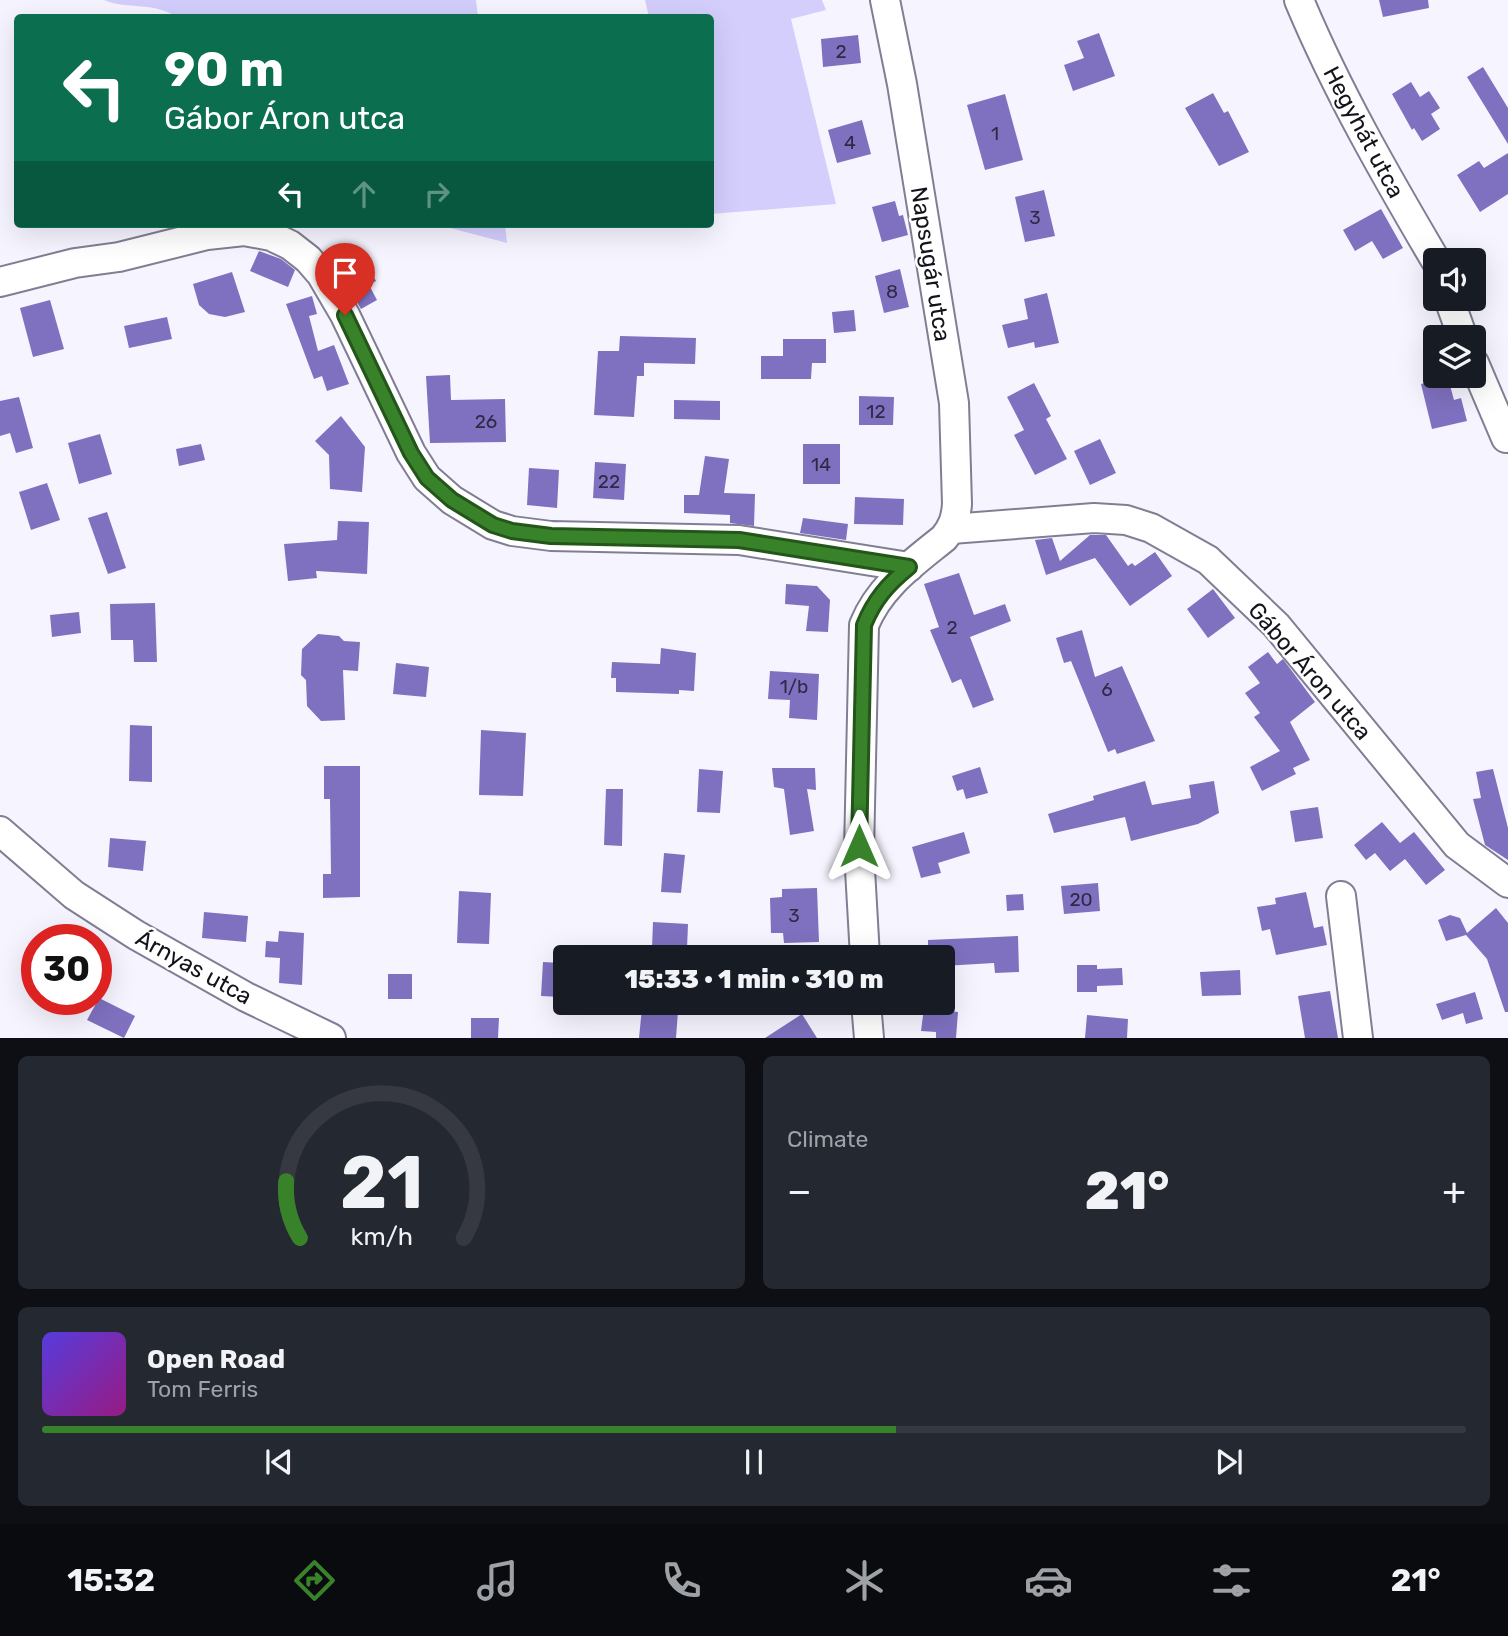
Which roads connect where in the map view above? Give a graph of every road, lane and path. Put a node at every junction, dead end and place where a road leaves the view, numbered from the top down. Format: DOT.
graph roads {
  1 [pos="885,0"];
  2 [pos="1299,0"];
  3 [pos="1429,248"];
  4 [pos="0,282"];
  5 [pos="1485,388"];
  6 [pos="1506,438"];
  7 [pos="951,529"];
  8 [pos="909,567"];
  9 [pos="0,831"];
  10 [pos="1508,883"];
  11 [pos="1341,896"];
  12 [pos="864,945"];
  13 [pos="867,1015"];
  14 [pos="331,1038"];
  15 [pos="869,1038"];
  16 [pos="1358,1038"];
  1 -- 7 [label="street, Napsugár utca"];
  2 -- 3 [label="street, Hegyhát utca"];
  4 -- 8 [label="street"];
  5 -- 6 [label="street"];
  7 -- 8 [label="street"];
  7 -- 10 [label="street, Gábor Áron utca"];
  8 -- 12 [label="street"];
  9 -- 14 [label="street, Árnyas utca"];
  11 -- 16 [label="street"];
  13 -- 15 [label="street"];
}
